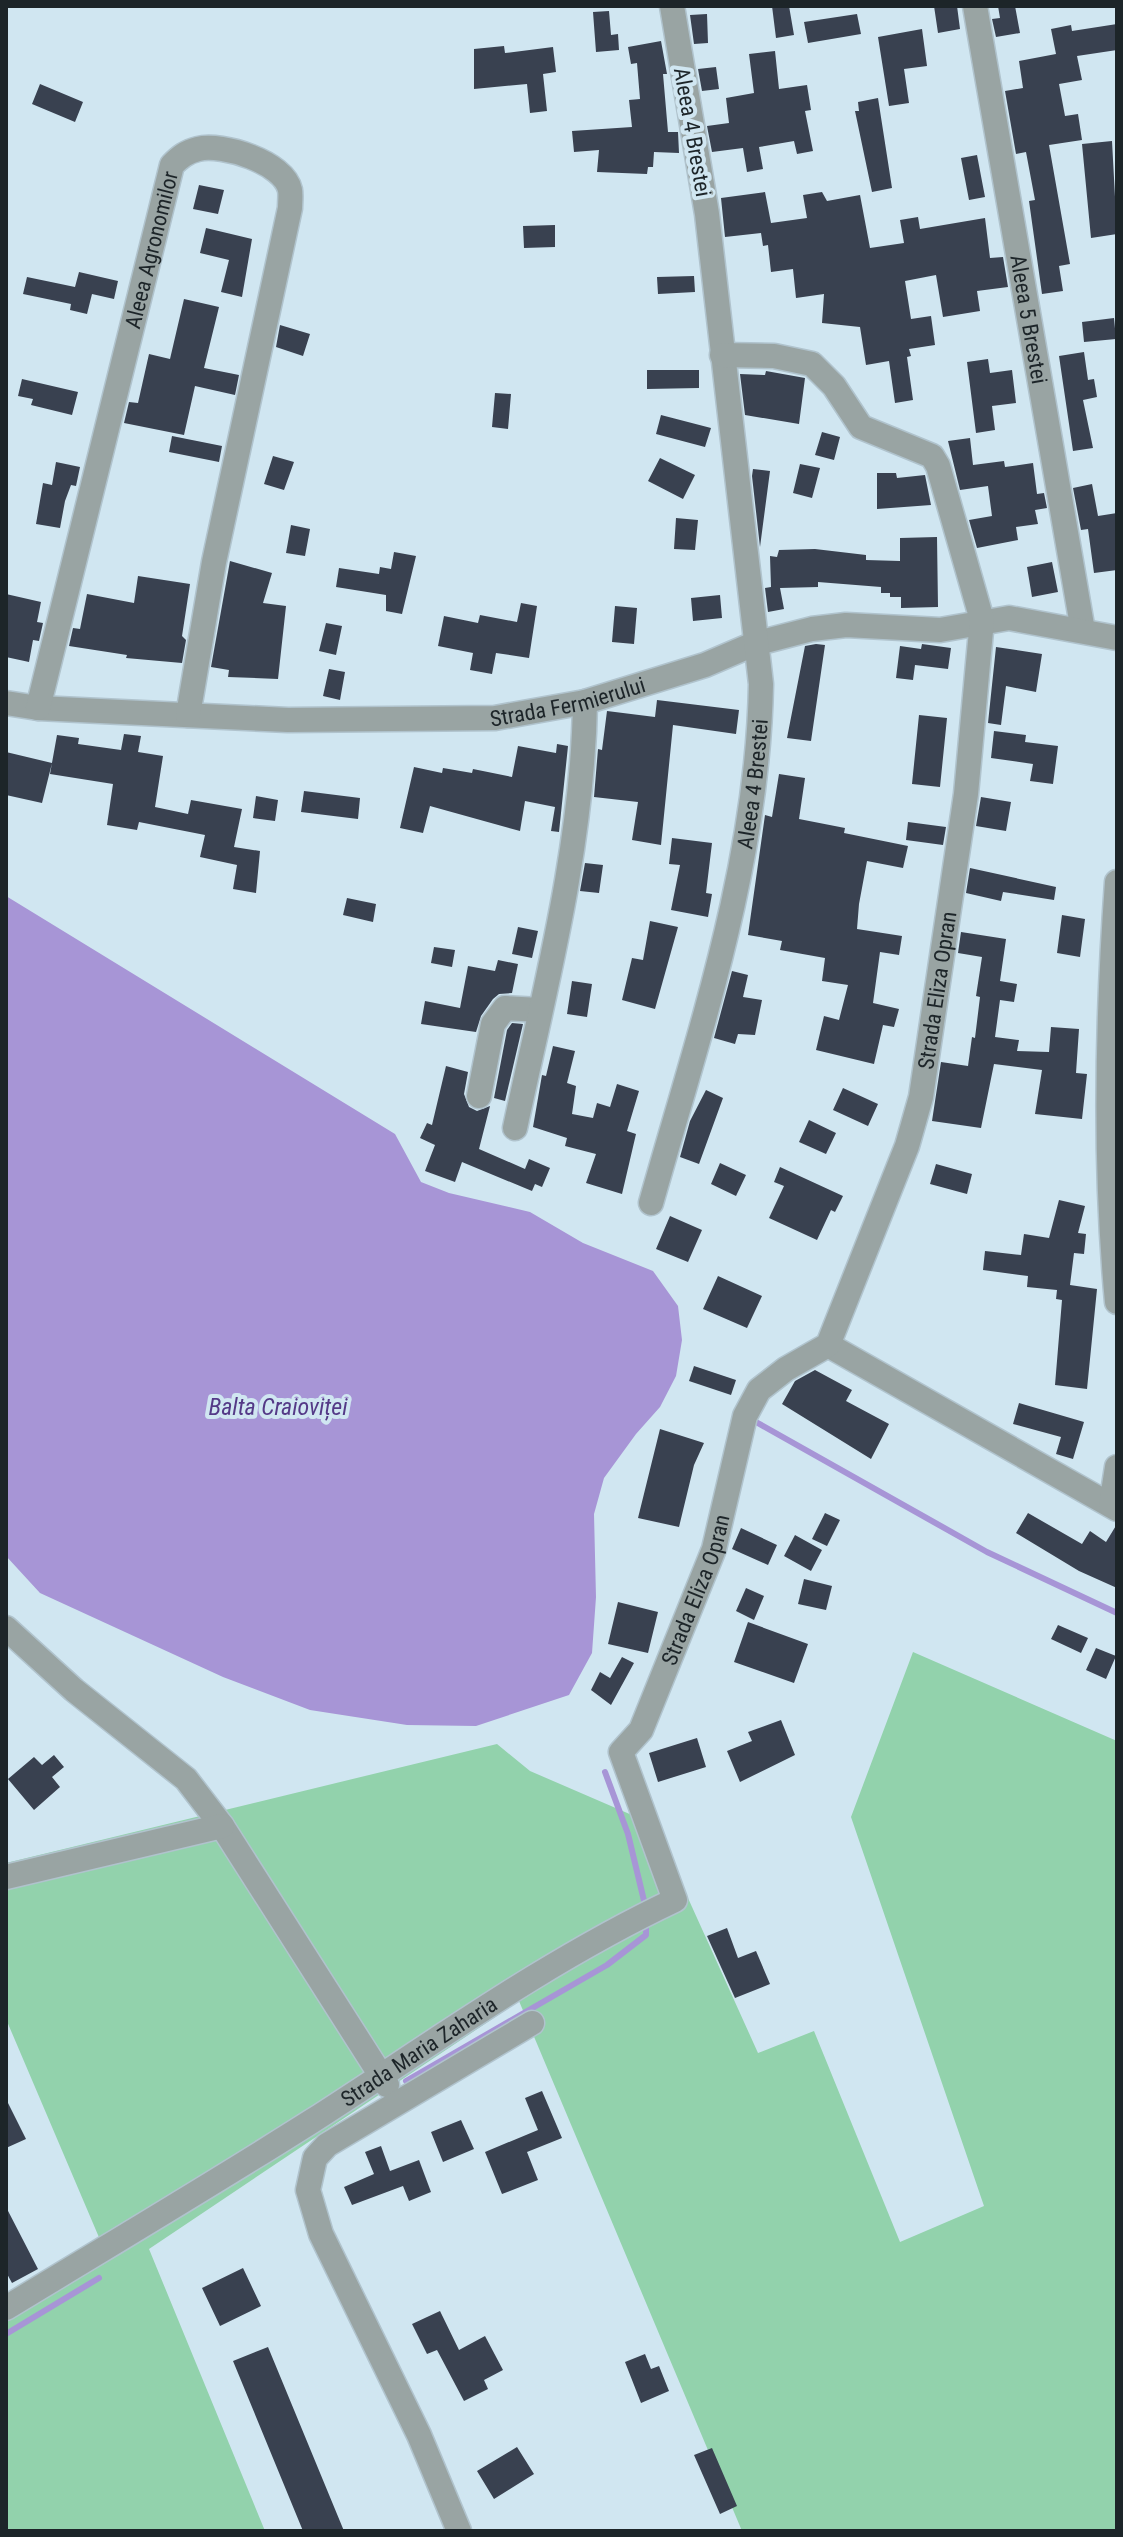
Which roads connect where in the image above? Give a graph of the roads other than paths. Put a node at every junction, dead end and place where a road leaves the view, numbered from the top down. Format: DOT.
graph roads {
  1 [pos="672,6"];
  2 [pos="975,6"];
  3 [pos="722,355"];
  4 [pos="982,620"];
  5 [pos="1083,631"];
  6 [pos="1117,638"];
  7 [pos="754,644"];
  8 [pos="585,702"];
  9 [pos="6,703"];
  10 [pos="38,708"];
  11 [pos="188,715"];
  12 [pos="1117,882"];
  13 [pos="540,1010"];
  14 [pos="479,1096"];
  15 [pos="515,1128"];
  16 [pos="651,1203"];
  17 [pos="1117,1302"];
  18 [pos="828,1345"];
  19 [pos="1117,1467"];
  20 [pos="1114,1507"];
  21 [pos="6,1628"];
  22 [pos="641,1730"];
  23 [pos="222,1826"];
  24 [pos="6,1877"];
  25 [pos="532,2023"];
  26 [pos="381,2073"];
  27 [pos="397,2101"];
  28 [pos="314,2120"];
  29 [pos="327,2145"];
  30 [pos="6,2308"];
  31 [pos="459,2531"];
  1 -- 3 [label="street, Aleea 4 Brestei"];
  2 -- 5 [label="street, Aleea 5 Brestei"];
  3 -- 4 [label="street"];
  3 -- 7 [label="street, Aleea 4 Brestei"];
  4 -- 5 [label="street, Strada Fermierului"];
  4 -- 7 [label="street, Strada Fermierului"];
  4 -- 18 [label="street, Strada Eliza Opran"];
  5 -- 6 [label="street, Strada Fermierului"];
  7 -- 8 [label="street, Strada Fermierului"];
  7 -- 16 [label="street, Aleea 4 Brestei"];
  8 -- 11 [label="street, Strada Fermierului"];
  8 -- 13 [label="street"];
  9 -- 10 [label="street, Strada Fermierului"];
  10 -- 11 [label="street, Strada Fermierului"];
  10 -- 11 [label="street, Aleea Agronomilor"];
  12 -- 17 [label="street"];
  13 -- 14 [label="street"];
  13 -- 15 [label="street"];
  18 -- 20 [label="street"];
  18 -- 22 [label="street, Strada Eliza Opran"];
  19 -- 20 [label="street"];
  21 -- 23 [label="street"];
  22 -- 26 [label="street, Strada Maria Zaharia"];
  23 -- 24 [label="street"];
  23 -- 26 [label="street"];
  25 -- 27 [label="street"];
  26 -- 27 [label="street"];
  26 -- 28 [label="street, Strada Maria Zaharia"];
  27 -- 29 [label="street"];
  28 -- 29 [label="street"];
  28 -- 30 [label="street, Strada Maria Zaharia"];
  29 -- 31 [label="street"];
}
